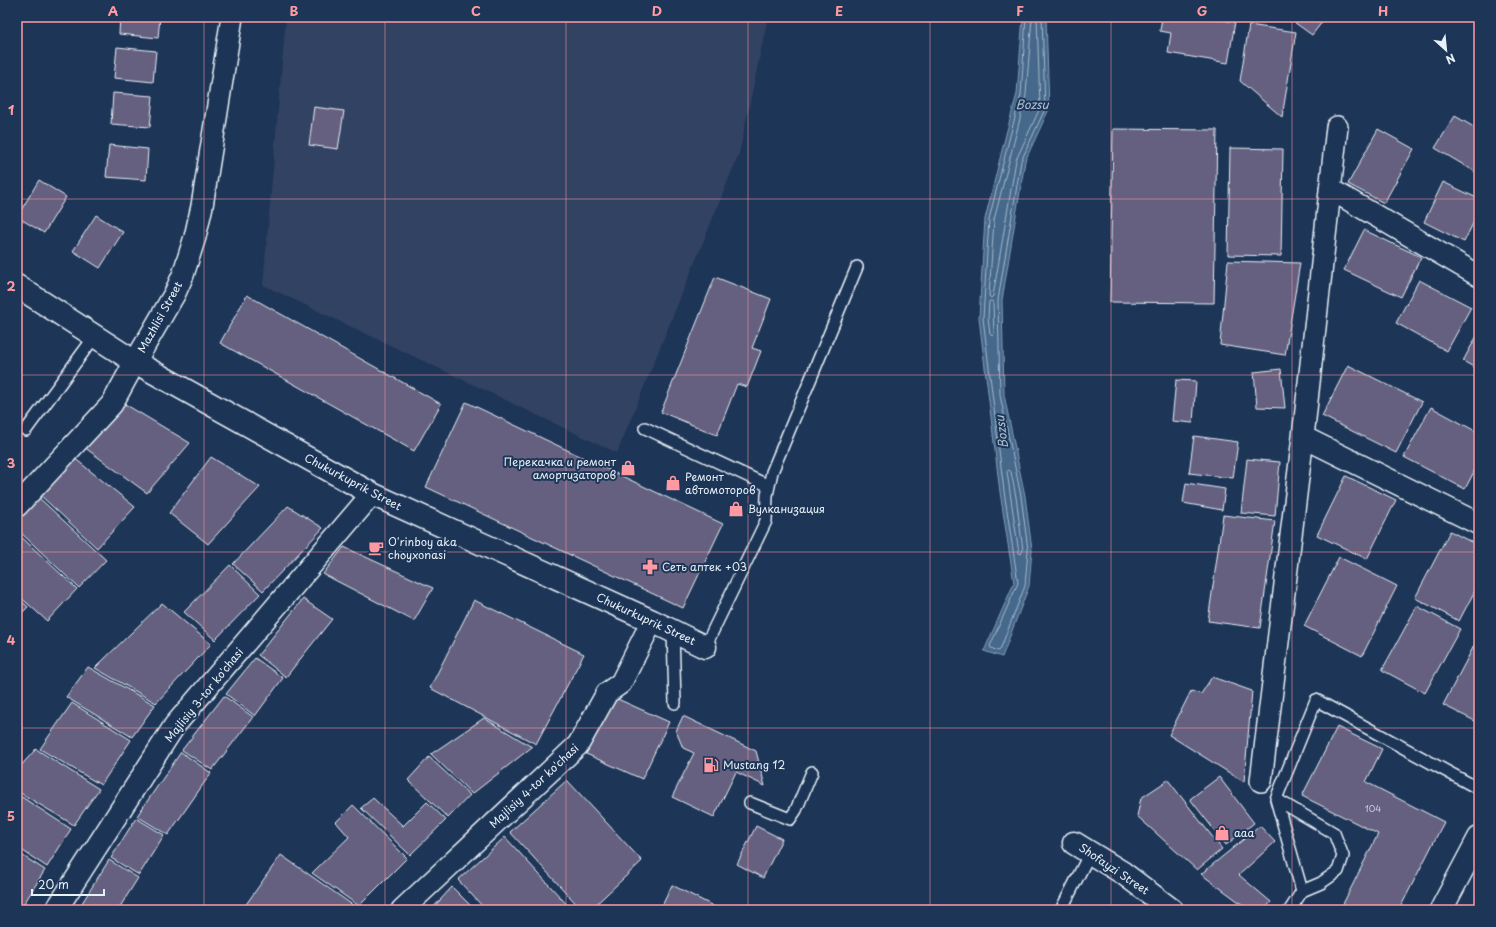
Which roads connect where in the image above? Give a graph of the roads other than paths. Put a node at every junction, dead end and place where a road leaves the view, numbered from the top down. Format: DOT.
graph roads {
  1 [pos="232,17"];
  2 [pos="1337,127"];
  3 [pos="1330,189"];
  4 [pos="857,267"];
  5 [pos="1479,276"];
  6 [pos="17,286"];
  7 [pos="95,336"];
  8 [pos="135,362"];
  9 [pos="645,428"];
  10 [pos="26,430"];
  11 [pos="1303,437"];
  12 [pos="769,486"];
  13 [pos="372,494"];
  14 [pos="17,506"];
  15 [pos="1479,524"];
  16 [pos="652,621"];
  17 [pos="673,631"];
  18 [pos="705,647"];
  19 [pos="675,703"];
  20 [pos="812,772"];
  21 [pos="1260,781"];
  22 [pos="1479,789"];
  23 [pos="1276,799"];
  24 [pos="750,803"];
  25 [pos="1479,838"];
  26 [pos="1082,848"];
  27 [pos="1302,891"];
  28 [pos="56,910"];
  29 [pos="402,910"];
  30 [pos="1061,910"];
  31 [pos="1172,910"];
  32 [pos="1290,910"];
  33 [pos="1441,910"];
  1 -- 8 [label="street, Mazhlisi Street"];
  2 -- 3 [label="street"];
  3 -- 5 [label="street"];
  3 -- 11 [label="street"];
  4 -- 12 [label="lane"];
  6 -- 7 [label="street, Chukurkuprik Street"];
  7 -- 8 [label="street, Chukurkuprik Street"];
  7 -- 10 [label="lane"];
  8 -- 13 [label="street, Chukurkuprik Street"];
  8 -- 14 [label="street, Mazhlisi Street"];
  9 -- 12 [label="lane"];
  11 -- 15 [label="street"];
  11 -- 21 [label="street"];
  12 -- 18 [label="lane"];
  13 -- 16 [label="street, Chukurkuprik Street"];
  13 -- 28 [label="street, Majlisiy 3-tor ko'chasi"];
  16 -- 17 [label="street, Chukurkuprik Street"];
  16 -- 29 [label="street, Majlisiy 4-tor ko'chasi"];
  17 -- 18 [label="street, Chukurkuprik Street"];
  17 -- 19 [label="lane"];
  20 -- 24 [label="lane"];
  22 -- 23 [label="lane"];
  23 -- 27 [label="lane"];
  23 -- 27 [label="lane"];
  25 -- 33 [label="street"];
  26 -- 30 [label="lane"];
  26 -- 31 [label="street, Shofayzi Street"];
  27 -- 32 [label="lane"];
}
